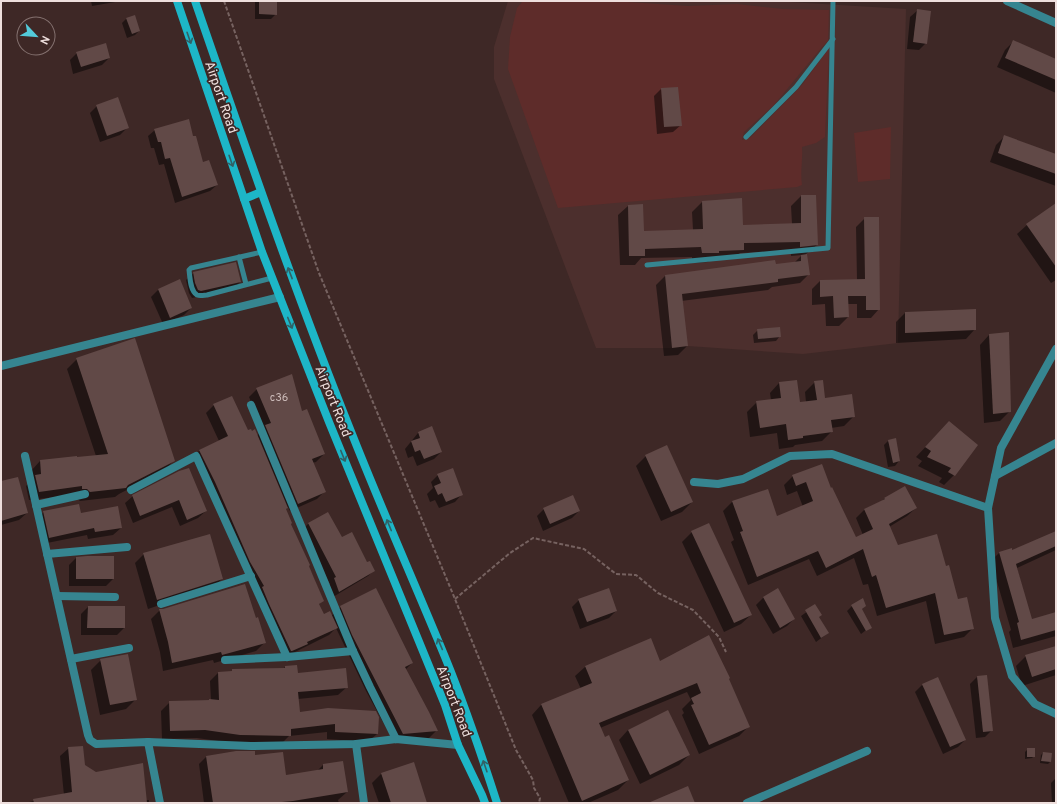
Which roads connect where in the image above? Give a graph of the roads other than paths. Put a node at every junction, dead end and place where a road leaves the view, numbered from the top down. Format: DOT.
graph roads {
  1 [pos="177,1"];
  2 [pos="195,1"];
  3 [pos="834,1"];
  4 [pos="1007,1"];
  5 [pos="1056,24"];
  6 [pos="833,39"];
  7 [pos="746,137"];
  8 [pos="261,192"];
  9 [pos="244,199"];
  10 [pos="262,252"];
  11 [pos="239,257"];
  12 [pos="647,265"];
  13 [pos="272,278"];
  14 [pos="246,284"];
  15 [pos="280,297"];
  16 [pos="1056,349"];
  17 [pos="1,366"];
  18 [pos="250,405"];
  19 [pos="1056,443"];
  20 [pos="26,456"];
  21 [pos="995,476"];
  22 [pos="694,482"];
  23 [pos="131,490"];
  24 [pos="85,494"];
  25 [pos="36,505"];
  26 [pos="988,508"];
  27 [pos="126,547"];
  28 [pos="47,554"];
  29 [pos="251,576"];
  30 [pos="57,596"];
  31 [pos="115,597"];
  32 [pos="161,604"];
  33 [pos="129,648"];
  34 [pos="353,650"];
  35 [pos="288,657"];
  36 [pos="71,659"];
  37 [pos="225,660"];
  38 [pos="1056,714"];
  39 [pos="396,739"];
  40 [pos="148,742"];
  41 [pos="356,744"];
  42 [pos="458,745"];
  43 [pos="867,751"];
  44 [pos="160,803"];
  45 [pos="364,803"];
  46 [pos="485,803"];
  47 [pos="497,803"];
  48 [pos="748,803"];
  1 -- 9 [label="main road, Airport Road, one-way"];
  2 -- 8 [label="main road, Airport Road"];
  3 -- 6 [label="lane"];
  4 -- 5 [label="street"];
  6 -- 7 [label="lane"];
  6 -- 12 [label="lane"];
  8 -- 9 [label="main road"];
  47 -- 8 [label="main road, Airport Road, one-way"];
  9 -- 10 [label="main road, Airport Road"];
  10 -- 11 [label="lane"];
  10 -- 13 [label="main road, Airport Road"];
  11 -- 14 [label="lane"];
  11 -- 14 [label="lane"];
  13 -- 14 [label="lane"];
  13 -- 15 [label="main road, Airport Road"];
  15 -- 17 [label="street"];
  15 -- 42 [label="main road, Airport Road, one-way"];
  16 -- 21 [label="street"];
  18 -- 34 [label="street"];
  19 -- 21 [label="street"];
  20 -- 25 [label="street"];
  21 -- 26 [label="street"];
  22 -- 26 [label="street"];
  23 -- 29 [label="street"];
  24 -- 25 [label="street"];
  25 -- 28 [label="street"];
  26 -- 38 [label="street"];
  27 -- 28 [label="street"];
  28 -- 30 [label="street"];
  29 -- 32 [label="street"];
  29 -- 35 [label="street"];
  30 -- 31 [label="street"];
  30 -- 36 [label="street"];
  33 -- 36 [label="street"];
  34 -- 35 [label="street"];
  34 -- 39 [label="street"];
  35 -- 37 [label="street"];
  36 -- 40 [label="street"];
  39 -- 41 [label="street"];
  39 -- 42 [label="street"];
  40 -- 41 [label="street"];
  40 -- 44 [label="street"];
  41 -- 45 [label="street"];
  42 -- 46 [label="main road, Airport Road"];
  43 -- 48 [label="street"];
}
